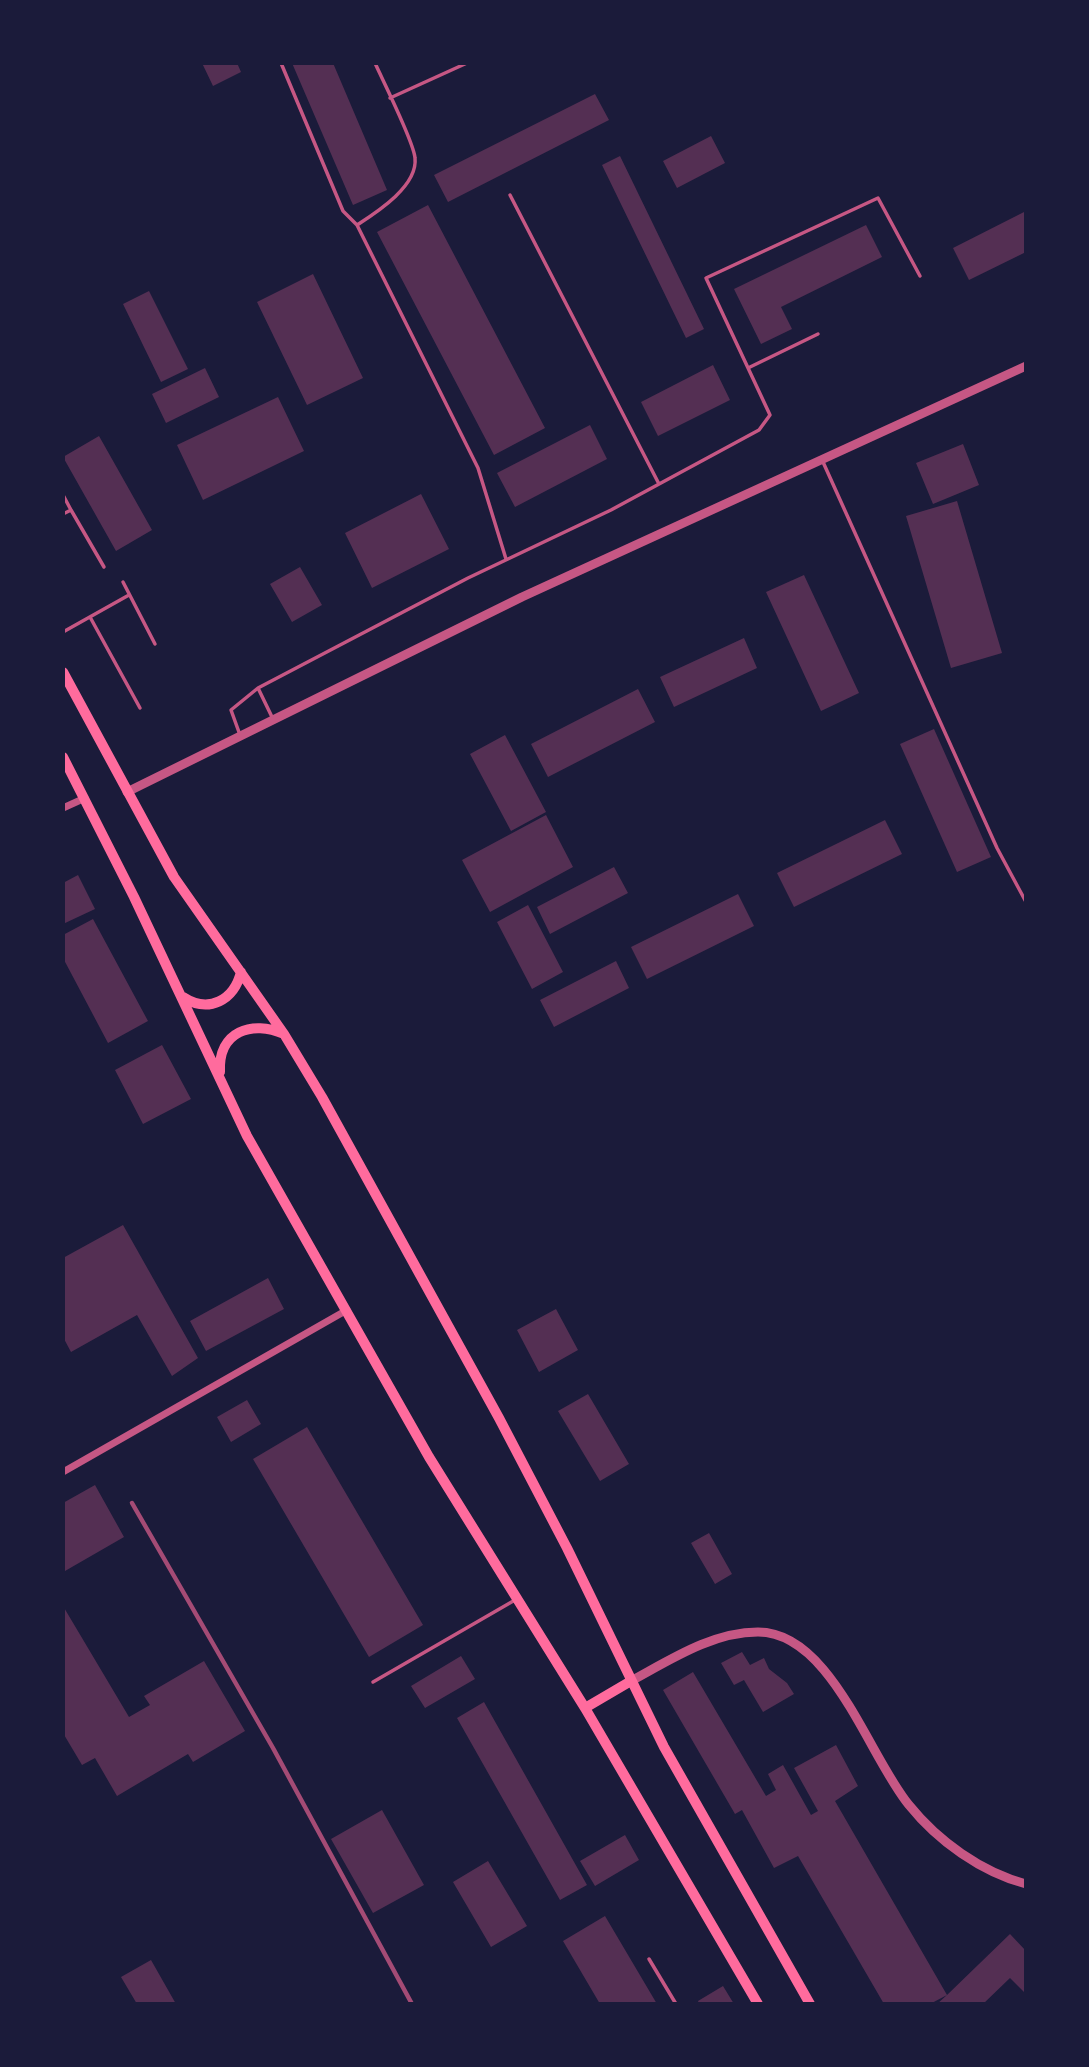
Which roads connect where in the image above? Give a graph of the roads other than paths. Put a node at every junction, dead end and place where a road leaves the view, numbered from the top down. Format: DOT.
graph roads {
  1 [pos="281,63"];
  2 [pos="375,63"];
  3 [pos="467,63"];
  4 [pos="390,98"];
  5 [pos="510,195"];
  6 [pos="357,225"];
  7 [pos="920,276"];
  8 [pos="818,334"];
  9 [pos="1026,366"];
  10 [pos="748,368"];
  11 [pos="822,460"];
  12 [pos="659,484"];
  13 [pos="63,495"];
  14 [pos="71,510"];
  15 [pos="63,514"];
  16 [pos="506,559"];
  17 [pos="104,567"];
  18 [pos="122,582"];
  19 [pos="129,595"];
  20 [pos="90,617"];
  21 [pos="63,632"];
  22 [pos="156,644"];
  23 [pos="63,673"];
  24 [pos="258,688"];
  25 [pos="140,708"];
  26 [pos="273,719"];
  27 [pos="240,735"];
  28 [pos="63,757"];
  29 [pos="127,792"];
  30 [pos="85,797"];
  31 [pos="63,808"];
  32 [pos="1026,902"];
  33 [pos="241,972"];
  34 [pos="183,997"];
  35 [pos="285,1034"];
  36 [pos="220,1079"];
  37 [pos="346,1310"];
  38 [pos="63,1472"];
  39 [pos="517,1599"];
  40 [pos="631,1681"];
  41 [pos="373,1682"];
  42 [pos="585,1708"];
  43 [pos="1026,1884"];
  44 [pos="649,1959"];
  45 [pos="676,2004"];
  46 [pos="758,2004"];
  47 [pos="810,2004"];
  1 -- 6 [label="lane"];
  2 -- 4 [label="lane"];
  3 -- 4 [label="lane"];
  4 -- 6 [label="lane"];
  5 -- 12 [label="lane"];
  6 -- 16 [label="lane"];
  7 -- 10 [label="lane"];
  8 -- 10 [label="lane"];
  9 -- 11 [label="street"];
  10 -- 12 [label="lane"];
  11 -- 26 [label="street"];
  11 -- 32 [label="lane"];
  12 -- 16 [label="lane"];
  13 -- 14 [label="lane"];
  14 -- 15 [label="lane"];
  14 -- 17 [label="lane"];
  16 -- 24 [label="lane"];
  18 -- 19 [label="lane"];
  19 -- 20 [label="lane"];
  19 -- 22 [label="lane"];
  20 -- 21 [label="lane"];
  20 -- 25 [label="lane"];
  23 -- 29 [label="main road"];
  24 -- 26 [label="lane"];
  24 -- 27 [label="lane"];
  26 -- 27 [label="street"];
  27 -- 29 [label="street"];
  28 -- 30 [label="main road"];
  29 -- 33 [label="main road"];
  30 -- 31 [label="street"];
  30 -- 34 [label="main road"];
  33 -- 34 [label="main road"];
  33 -- 35 [label="main road"];
  34 -- 36 [label="main road"];
  35 -- 36 [label="main road"];
  35 -- 40 [label="main road"];
  36 -- 37 [label="main road"];
  37 -- 38 [label="street"];
  37 -- 39 [label="main road"];
  39 -- 41 [label="lane"];
  39 -- 42 [label="main road"];
  40 -- 42 [label="main road"];
  40 -- 43 [label="street"];
  40 -- 47 [label="main road"];
  42 -- 46 [label="main road"];
  44 -- 45 [label="lane"];
}
